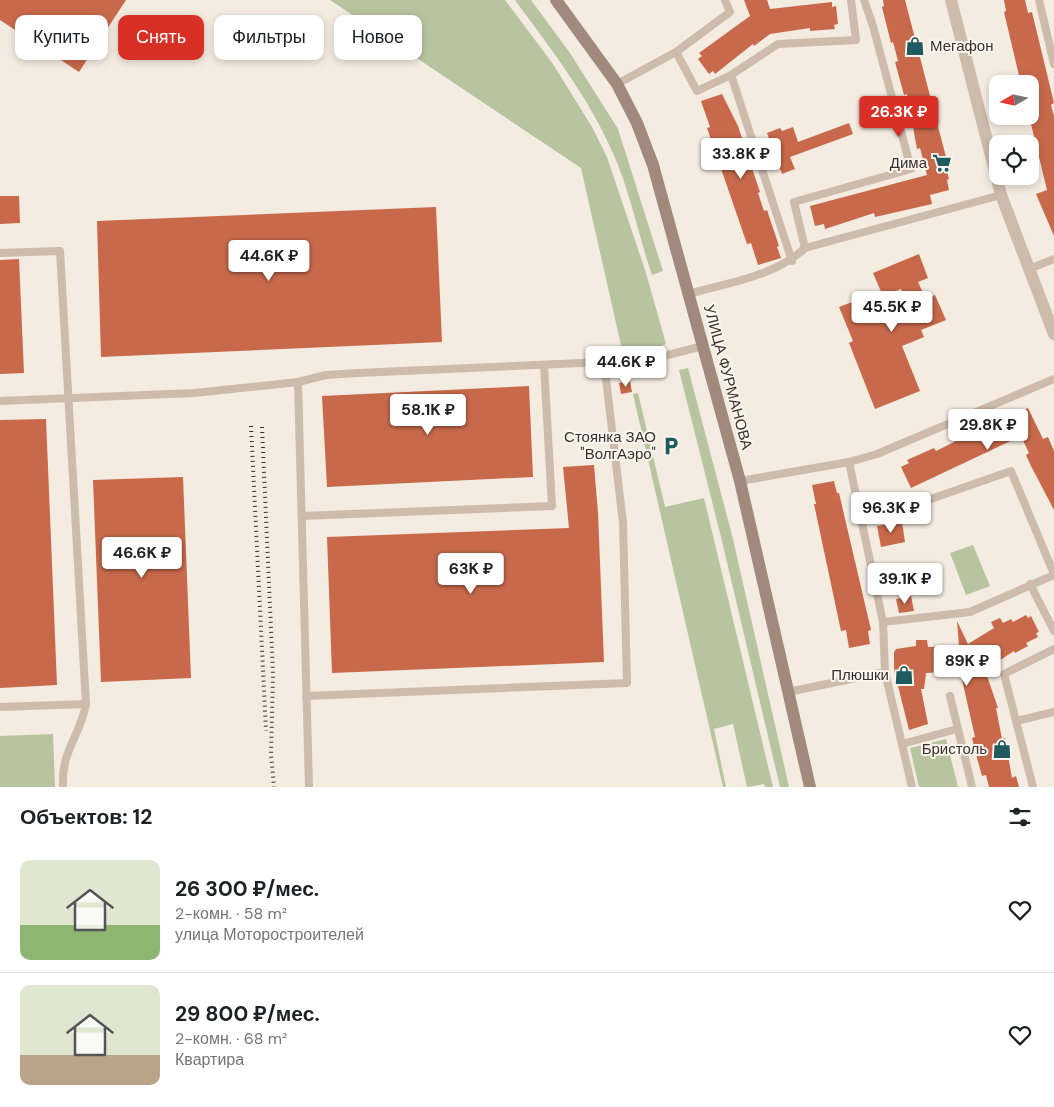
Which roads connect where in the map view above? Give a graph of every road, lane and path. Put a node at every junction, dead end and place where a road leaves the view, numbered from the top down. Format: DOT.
graph roads {
  1 [pos="556,0"];
  2 [pos="725,0"];
  3 [pos="851,0"];
  4 [pos="864,0"];
  5 [pos="951,0"];
  6 [pos="1039,0"];
  7 [pos="676,52"];
  8 [pos="1054,64"];
  9 [pos="731,75"];
  10 [pos="617,84"];
  11 [pos="1001,195"];
  12 [pos="805,248"];
  13 [pos="0,253"];
  14 [pos="1054,259"];
  15 [pos="792,260"];
  16 [pos="1029,269"];
  17 [pos="689,294"];
  18 [pos="1051,316"];
  19 [pos="1054,334"];
  20 [pos="703,346"];
  21 [pos="652,359"];
  22 [pos="625,361"];
  23 [pos="604,362"];
  24 [pos="544,365"];
  25 [pos="1054,379"];
  26 [pos="298,382"];
  27 [pos="67,399"];
  28 [pos="0,401"];
  29 [pos="849,462"];
  30 [pos="740,481"];
  31 [pos="858,504"];
  32 [pos="302,516"];
  33 [pos="1054,574"];
  34 [pos="1030,584"];
  35 [pos="883,622"];
  36 [pos="1054,631"];
  37 [pos="1054,648"];
  38 [pos="885,672"];
  39 [pos="788,692"];
  40 [pos="306,696"];
  41 [pos="950,696"];
  42 [pos="86,704"];
  43 [pos="0,708"];
  44 [pos="1054,712"];
  45 [pos="1016,721"];
  46 [pos="957,729"];
  47 [pos="902,744"];
  48 [pos="63,787"];
  49 [pos="308,787"];
  50 [pos="810,787"];
  51 [pos="912,787"];
  52 [pos="972,787"];
  53 [pos="1033,787"];
  1 -- 10 [label="main road, УЛИЦА ФУРМАНОВА"];
  2 -- 7 [label="lane"];
  3 -- 9 [label="lane"];
  4 -- 12 [label="lane"];
  5 -- 11 [label="street"];
  6 -- 8 [label="lane"];
  7 -- 9 [label="lane"];
  7 -- 10 [label="lane"];
  9 -- 15 [label="lane"];
  10 -- 17 [label="main road, УЛИЦА ФУРМАНОВА"];
  11 -- 12 [label="lane"];
  11 -- 16 [label="street"];
  12 -- 15 [label="lane"];
  13 -- 27 [label="lane"];
  14 -- 16 [label="lane"];
  15 -- 17 [label="lane"];
  16 -- 18 [label="street"];
  17 -- 20 [label="main road, УЛИЦА ФУРМАНОВА"];
  18 -- 19 [label="street"];
  20 -- 21 [label="lane"];
  20 -- 30 [label="main road, УЛИЦА ФУРМАНОВА"];
  22 -- 23 [label="lane"];
  23 -- 24 [label="lane"];
  23 -- 40 [label="lane"];
  24 -- 26 [label="lane"];
  24 -- 32 [label="lane"];
  25 -- 29 [label="lane"];
  26 -- 27 [label="lane"];
  26 -- 32 [label="lane"];
  27 -- 28 [label="lane"];
  27 -- 42 [label="lane"];
  29 -- 30 [label="lane"];
  29 -- 31 [label="lane"];
  30 -- 39 [label="main road, УЛИЦА ФУРМАНОВА"];
  31 -- 33 [label="lane"];
  31 -- 35 [label="lane"];
  32 -- 40 [label="lane"];
  33 -- 34 [label="lane"];
  34 -- 35 [label="lane"];
  34 -- 36 [label="lane"];
  35 -- 38 [label="lane"];
  37 -- 45 [label="lane"];
  38 -- 39 [label="lane"];
  38 -- 47 [label="lane"];
  39 -- 50 [label="main road, УЛИЦА ФУРМАНОВА"];
  40 -- 49 [label="lane"];
  41 -- 46 [label="lane"];
  42 -- 43 [label="lane"];
  42 -- 48 [label="lane"];
  44 -- 45 [label="lane"];
  45 -- 53 [label="lane"];
  46 -- 47 [label="lane"];
  46 -- 52 [label="lane"];
  47 -- 51 [label="lane"];
}
